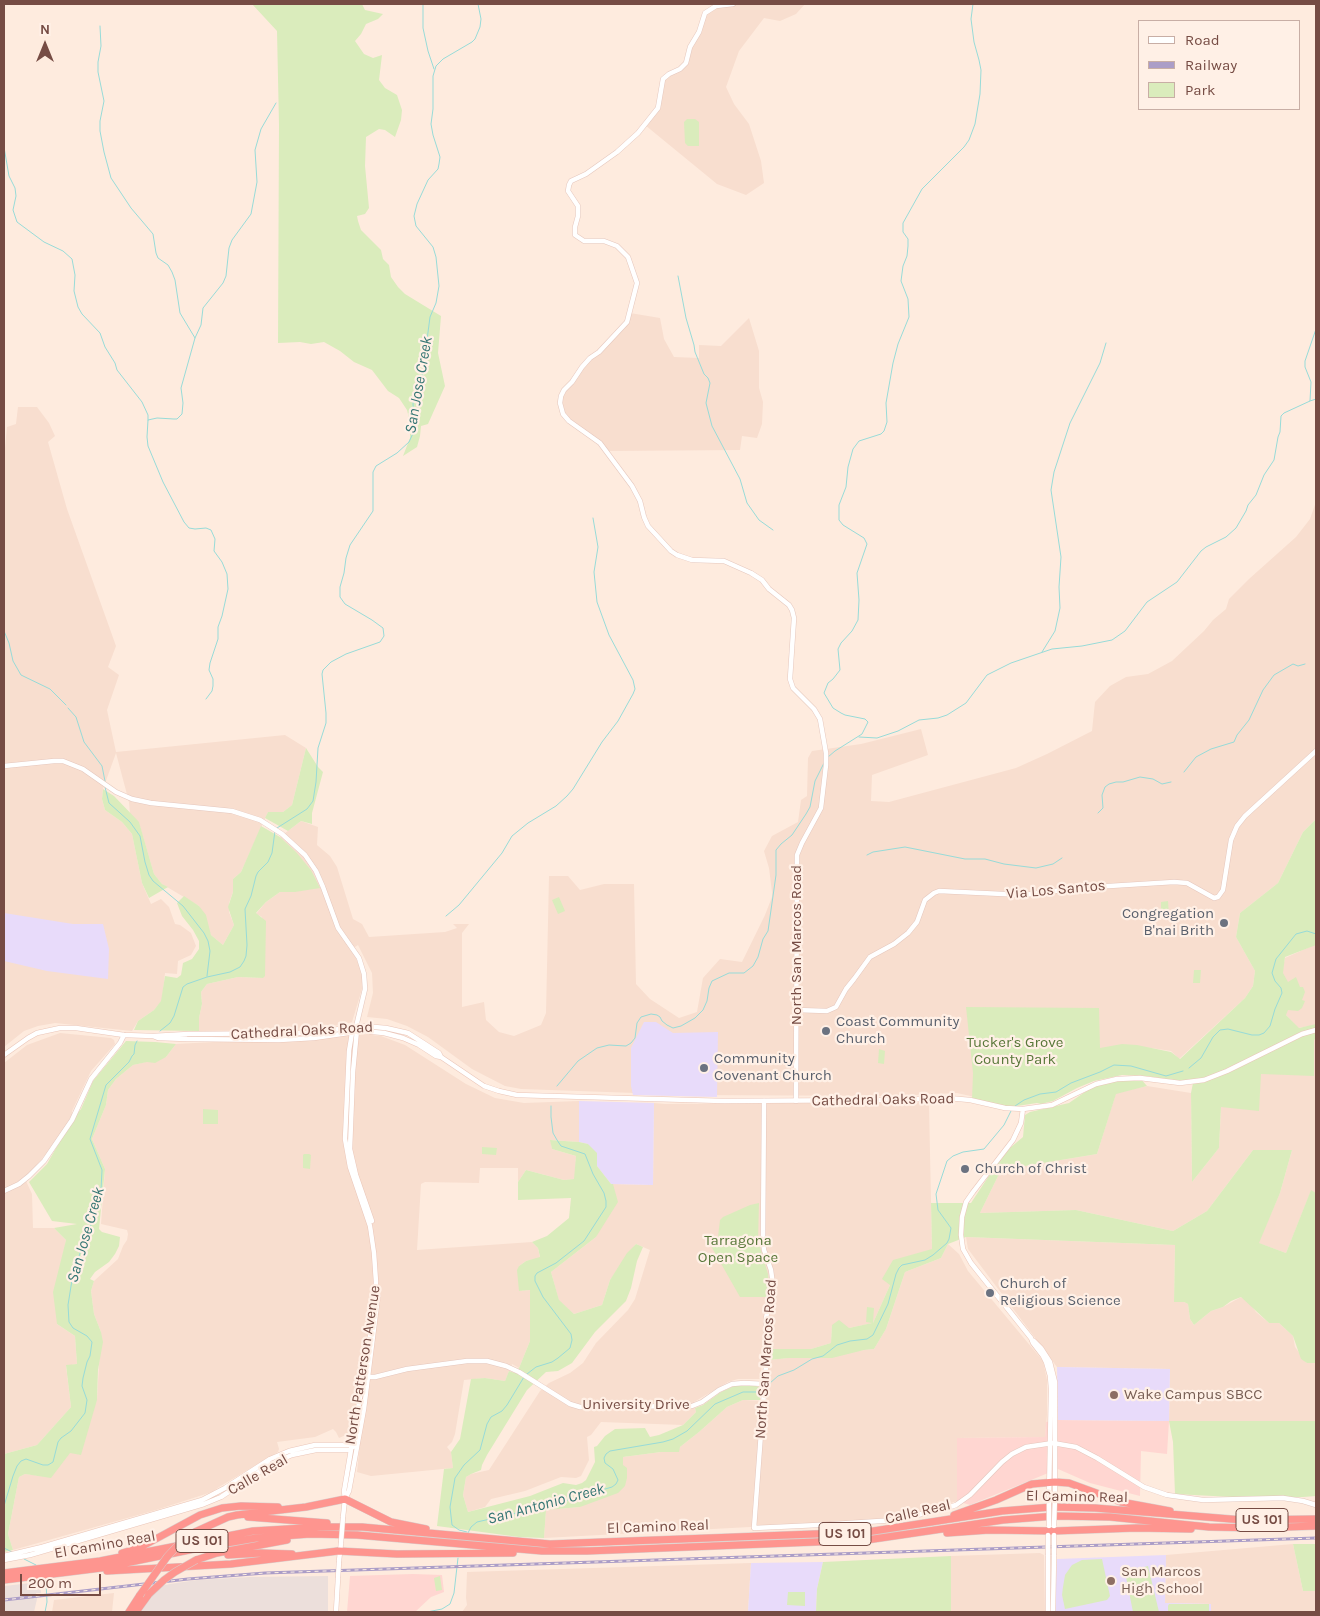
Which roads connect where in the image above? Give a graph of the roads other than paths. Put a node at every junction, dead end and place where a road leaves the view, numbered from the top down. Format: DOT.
graph roads {
  1 [pos="733,4"];
  2 [pos="1316,750"];
  3 [pos="4,766"];
  4 [pos="796,1010"];
  5 [pos="355,1030"];
  6 [pos="1316,1030"];
  7 [pos="124,1035"];
  8 [pos="4,1055"];
  9 [pos="764,1101"];
  10 [pos="796,1101"];
  11 [pos="1023,1110"];
  12 [pos="4,1191"];
  13 [pos="366,1377"];
  14 [pos="764,1386"];
  15 [pos="1053,1443"];
  16 [pos="350,1448"];
  17 [pos="356,1450"];
  18 [pos="1052,1482"];
  19 [pos="345,1499"];
  20 [pos="1316,1504"];
  21 [pos="306,1507"];
  22 [pos="1207,1518"];
  23 [pos="1316,1519"];
  24 [pos="220,1520"];
  25 [pos="1316,1526"];
  26 [pos="362,1527"];
  27 [pos="1230,1527"];
  28 [pos="754,1528"];
  29 [pos="883,1531"];
  30 [pos="1051,1531"];
  31 [pos="332,1534"];
  32 [pos="904,1535"];
  33 [pos="450,1539"];
  34 [pos="481,1542"];
  35 [pos="340,1551"];
  36 [pos="587,1551"];
  37 [pos="312,1555"];
  38 [pos="5,1557"];
  39 [pos="196,1560"];
  40 [pos="56,1567"];
  41 [pos="46,1571"];
  42 [pos="80,1571"];
  43 [pos="4,1573"];
  44 [pos="33,1573"];
  45 [pos="4,1580"];
  46 [pos="129,1612"];
  47 [pos="136,1612"];
  48 [pos="336,1612"];
  49 [pos="1048,1612"];
  50 [pos="1053,1612"];
  1 -- 4 [label="street, North San Marcos Road"];
  2 -- 4 [label="street, Via Los Santos"];
  3 -- 5 [label="street, North Patterson Avenue"];
  4 -- 10 [label="street, North San Marcos Road"];
  5 -- 7 [label="street, Cathedral Oaks Road"];
  5 -- 9 [label="street, Cathedral Oaks Road"];
  5 -- 13 [label="street, North Patterson Avenue"];
  6 -- 11 [label="street, Cathedral Oaks Road"];
  7 -- 8 [label="street, Cathedral Oaks Road"];
  7 -- 12 [label="street"];
  9 -- 10 [label="street, Cathedral Oaks Road"];
  9 -- 14 [label="street, North San Marcos Road"];
  10 -- 11 [label="street, Cathedral Oaks Road"];
  11 -- 15 [label="street"];
  13 -- 14 [label="street, University Drive"];
  13 -- 16 [label="street, North Patterson Avenue"];
  13 -- 17 [label="street, North Patterson Avenue"];
  14 -- 28 [label="street, North San Marcos Road"];
  15 -- 18 [label="street"];
  15 -- 20 [label="street, Calle Real"];
  15 -- 28 [label="street, Calle Real"];
  16 -- 17 [label="street"];
  16 -- 19 [label="street, North Patterson Avenue"];
  16 -- 38 [label="street, Calle Real"];
  16 -- 38 [label="street, Calle Real"];
  17 -- 19 [label="street, North Patterson Avenue"];
  18 -- 22 [label="highway"];
  18 -- 29 [label="highway"];
  18 -- 30 [label="street, bridge"];
  19 -- 21 [label="highway"];
  19 -- 33 [label="highway"];
  19 -- 35 [label="street, North Patterson Avenue, bridge"];
  21 -- 24 [label="highway"];
  21 -- 40 [label="highway"];
  22 -- 23 [label="highway, El Camino Real / US 101"];
  22 -- 29 [label="highway, El Camino Real / US 101"];
  24 -- 26 [label="highway"];
  24 -- 46 [label="highway, bridge"];
  25 -- 27 [label="highway, El Camino Real / US 101"];
  26 -- 33 [label="highway, El Camino Real / US 101"];
  26 -- 40 [label="highway, El Camino Real / US 101"];
  27 -- 30 [label="highway"];
  27 -- 32 [label="highway, El Camino Real / US 101"];
  29 -- 34 [label="highway, El Camino Real / US 101"];
  30 -- 32 [label="highway"];
  30 -- 49 [label="street, bridge"];
  30 -- 50 [label="street, bridge"];
  31 -- 33 [label="highway, El Camino Real / US 101"];
  31 -- 39 [label="highway"];
  31 -- 42 [label="highway, El Camino Real / US 101"];
  32 -- 36 [label="highway, El Camino Real / US 101"];
  33 -- 34 [label="highway, El Camino Real / US 101"];
  34 -- 36 [label="highway, El Camino Real / US 101"];
  35 -- 36 [label="highway"];
  35 -- 37 [label="highway"];
  35 -- 48 [label="street, North Patterson Avenue, bridge"];
  37 -- 39 [label="highway"];
  37 -- 42 [label="highway"];
  39 -- 47 [label="highway, bridge"];
  40 -- 41 [label="highway, El Camino Real / US 101"];
  41 -- 42 [label="highway, El Camino Real / US 101"];
  41 -- 44 [label="highway, El Camino Real / US 101"];
  43 -- 44 [label="highway, El Camino Real / US 101"];
  44 -- 45 [label="highway, El Camino Real / US 101"];
}
